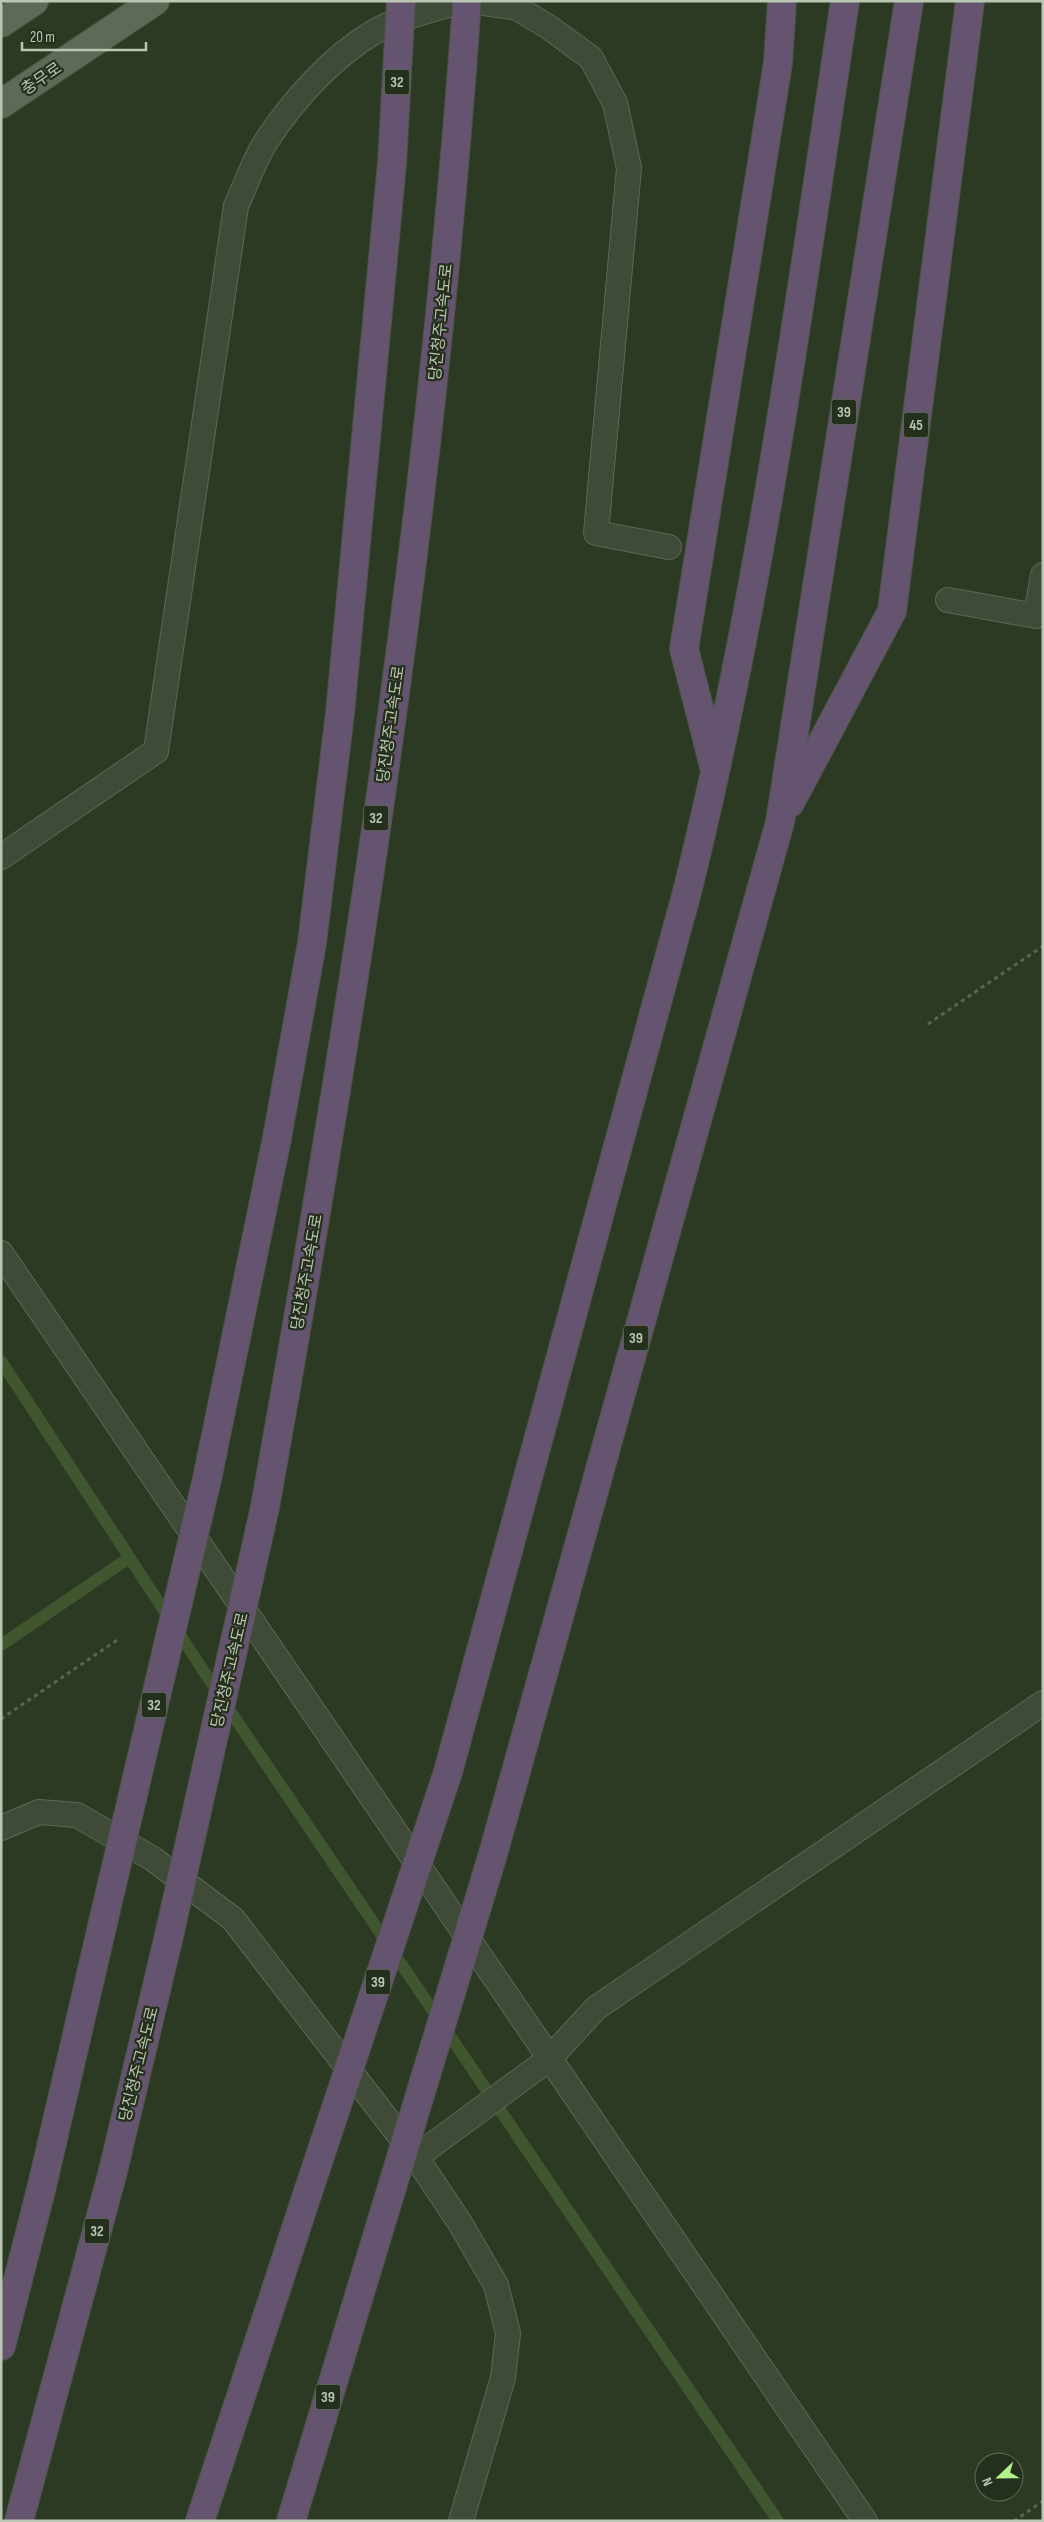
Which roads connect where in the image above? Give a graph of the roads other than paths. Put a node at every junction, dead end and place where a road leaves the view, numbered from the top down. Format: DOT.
graph roads {
  1 [pos="34,1"];
  2 [pos="155,1"];
  3 [pos="401,1"];
  4 [pos="460,1"];
  5 [pos="468,1"];
  6 [pos="782,1"];
  7 [pos="845,1"];
  8 [pos="908,1"];
  9 [pos="970,1"];
  10 [pos="1,23"];
  11 [pos="1,104"];
  12 [pos="669,547"];
  13 [pos="1043,575"];
  14 [pos="948,600"];
  15 [pos="716,775"];
  16 [pos="780,822"];
  17 [pos="1,857"];
  18 [pos="1,1253"];
  19 [pos="1043,1703"];
  20 [pos="1,1828"];
  21 [pos="549,2059"];
  22 [pos="416,2157"];
  23 [pos="1,2346"];
  24 [pos="19,2521"];
  25 [pos="200,2521"];
  26 [pos="291,2521"];
  27 [pos="461,2521"];
  28 [pos="865,2521"];
  1 -- 10 [label="main road"];
  2 -- 11 [label="main road, 충무로"];
  3 -- 23 [label="highway, 32, bridge"];
  4 -- 17 [label="lane"];
  5 -- 12 [label="lane"];
  5 -- 24 [label="highway, 당진청주고속도로 / 32, bridge"];
  6 -- 15 [label="highway"];
  7 -- 15 [label="highway, 39"];
  8 -- 16 [label="highway, 39"];
  9 -- 16 [label="highway, 45"];
  13 -- 14 [label="lane"];
  15 -- 25 [label="highway, 39, bridge"];
  16 -- 26 [label="highway, 39, bridge"];
  18 -- 21 [label="lane"];
  19 -- 21 [label="lane"];
  20 -- 22 [label="lane"];
  21 -- 22 [label="lane"];
  21 -- 28 [label="lane"];
  22 -- 27 [label="lane"];
}
